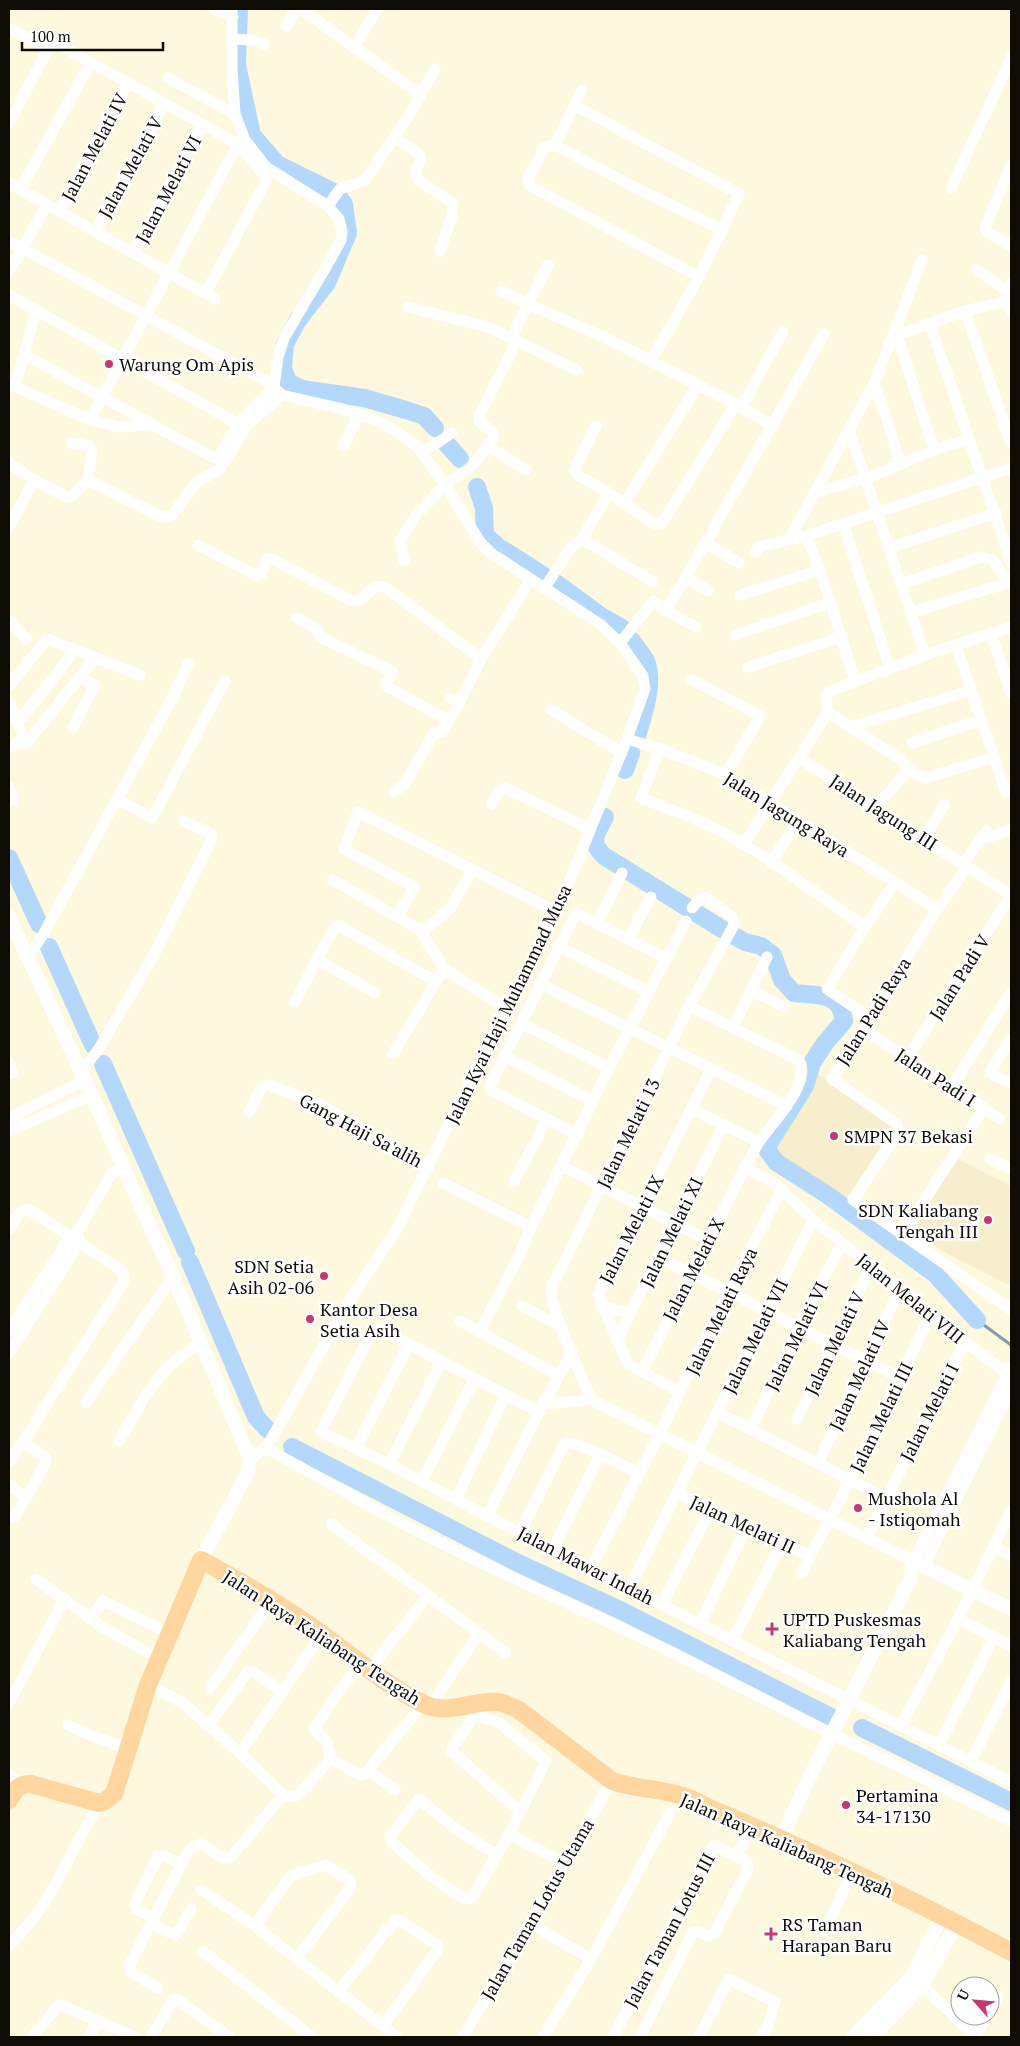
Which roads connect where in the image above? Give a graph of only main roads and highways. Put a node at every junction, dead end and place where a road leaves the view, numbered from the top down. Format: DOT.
graph roads {
  1 [pos="9,1800"];
  2 [pos="1011,1952"];
  1 -- 2 [label="main road, Jalan Raya Kaliabang Tengah"];
}
